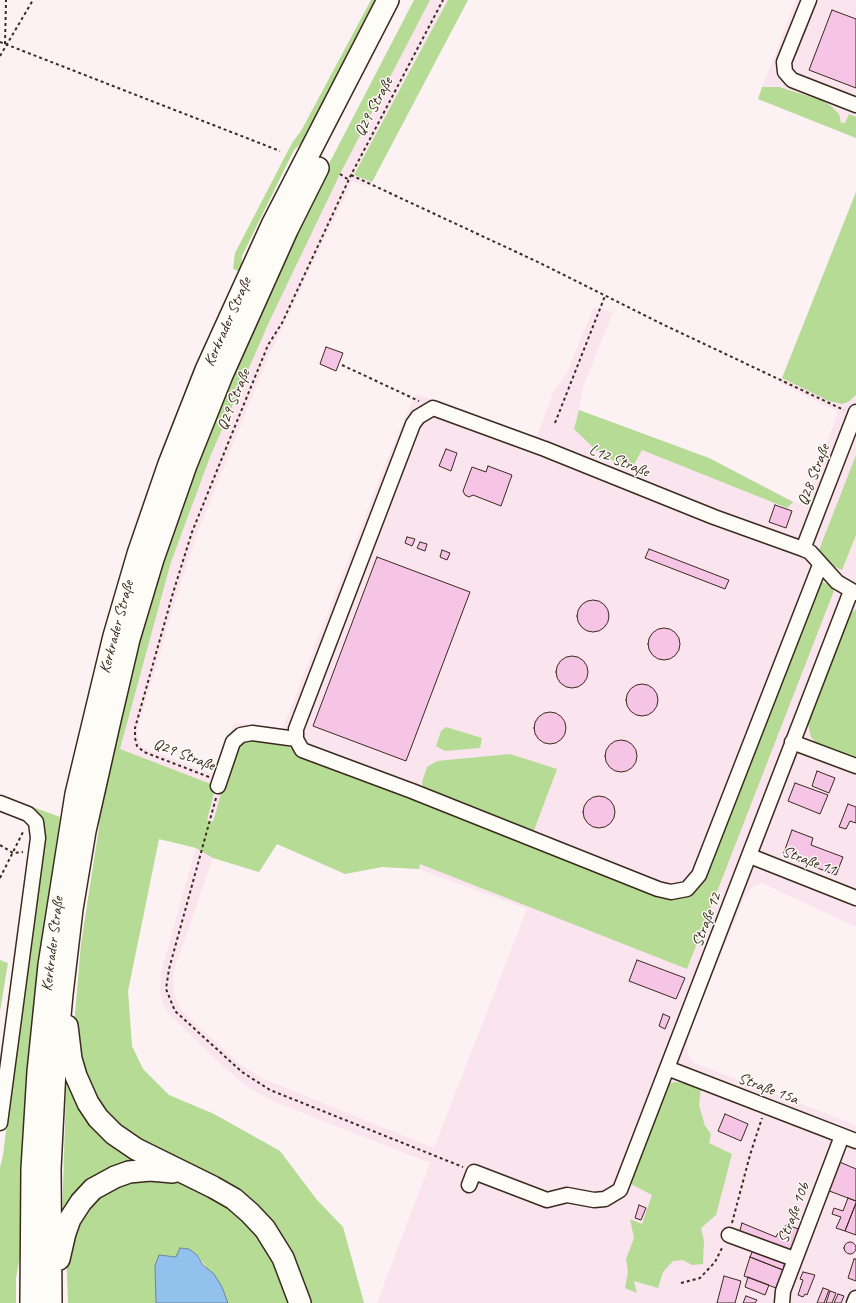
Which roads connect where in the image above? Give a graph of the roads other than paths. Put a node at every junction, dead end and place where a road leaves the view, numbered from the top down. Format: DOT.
graph roads {
  1 [pos="388,0"];
  2 [pos="404,0"];
  3 [pos="808,0"];
  4 [pos="856,105"];
  5 [pos="856,414"];
  6 [pos="803,549"];
  7 [pos="820,565"];
  8 [pos="854,592"];
  9 [pos="296,739"];
  10 [pos="792,742"];
  11 [pos="856,766"];
  12 [pos="219,784"];
  13 [pos="0,803"];
  14 [pos="750,856"];
  15 [pos="856,898"];
  16 [pos="62,994"];
  17 [pos="667,1068"];
  18 [pos="0,1123"];
  19 [pos="842,1136"];
  20 [pos="856,1141"];
  21 [pos="182,1173"];
  22 [pos="471,1178"];
  23 [pos="729,1235"];
  24 [pos="794,1260"];
  25 [pos="51,1296"];
  26 [pos="856,1298"];
  27 [pos="31,1303"];
  28 [pos="300,1303"];
  29 [pos="782,1303"];
  30 [pos="854,1303"];
  1 -- 27 [label="highway, Kerkrader Straße"];
  2 -- 16 [label="highway, Kerkrader Straße"];
  3 -- 4 [label="street"];
  5 -- 6 [label="street, Q28 Straße"];
  6 -- 7 [label="street"];
  6 -- 9 [label="street, L12 Straße"];
  7 -- 8 [label="street"];
  7 -- 9 [label="street"];
  8 -- 10 [label="street, Straße 12"];
  9 -- 12 [label="street"];
  10 -- 11 [label="street"];
  10 -- 14 [label="street, Straße 12"];
  13 -- 18 [label="street"];
  14 -- 15 [label="street, Straße 11"];
  14 -- 17 [label="street, Straße 12"];
  16 -- 21 [label="highway"];
  16 -- 25 [label="highway, Kerkrader Straße"];
  17 -- 19 [label="street, Straße 15a"];
  17 -- 22 [label="street, Straße 12"];
  19 -- 20 [label="street, Straße 15a"];
  19 -- 24 [label="street, Straße 10b"];
  21 -- 25 [label="highway"];
  21 -- 28 [label="highway"];
  23 -- 24 [label="street"];
  24 -- 29 [label="street, Straße 10b"];
  26 -- 30 [label="street"];
}
